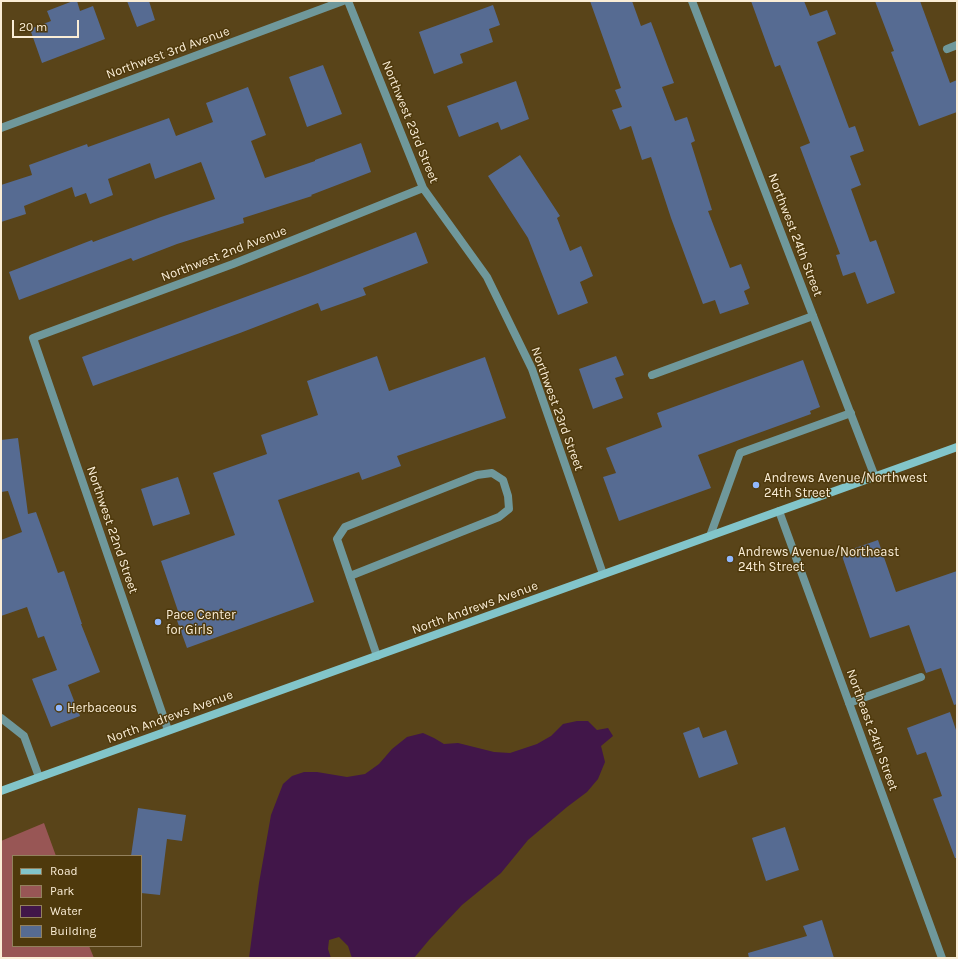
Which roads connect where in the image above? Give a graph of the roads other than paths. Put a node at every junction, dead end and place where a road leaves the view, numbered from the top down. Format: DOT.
graph roads {
  1 [pos="343,1"];
  2 [pos="348,1"];
  3 [pos="692,1"];
  4 [pos="957,45"];
  5 [pos="947,49"];
  6 [pos="1,128"];
  7 [pos="423,188"];
  8 [pos="813,316"];
  9 [pos="33,338"];
  10 [pos="652,375"];
  11 [pos="851,413"];
  12 [pos="957,447"];
  13 [pos="875,477"];
  14 [pos="779,511"];
  15 [pos="710,536"];
  16 [pos="602,574"];
  17 [pos="350,576"];
  18 [pos="377,656"];
  19 [pos="921,677"];
  20 [pos="849,703"];
  21 [pos="1,718"];
  22 [pos="168,730"];
  23 [pos="39,777"];
  24 [pos="1,791"];
  25 [pos="942,958"];
  1 -- 6 [label="street, Northwest 3rd Avenue"];
  2 -- 7 [label="street, Northwest 23rd Street"];
  3 -- 8 [label="street, Northwest 24th Street"];
  4 -- 5 [label="street"];
  7 -- 9 [label="street, Northwest 2nd Avenue"];
  7 -- 16 [label="street, Northwest 23rd Street"];
  8 -- 10 [label="street"];
  8 -- 11 [label="street, Northwest 24th Street"];
  9 -- 22 [label="street, Northwest 22nd Street"];
  11 -- 13 [label="street, Northwest 24th Street"];
  11 -- 15 [label="street"];
  12 -- 13 [label="main road, North Andrews Avenue"];
  13 -- 14 [label="main road, North Andrews Avenue"];
  14 -- 15 [label="main road, North Andrews Avenue"];
  14 -- 20 [label="street, Northeast 24th Street"];
  15 -- 16 [label="main road, North Andrews Avenue"];
  16 -- 18 [label="main road, North Andrews Avenue"];
  17 -- 17 [label="street"];
  17 -- 18 [label="street"];
  18 -- 22 [label="main road, North Andrews Avenue"];
  19 -- 20 [label="street"];
  20 -- 25 [label="street, Northeast 24th Street"];
  21 -- 23 [label="street"];
  22 -- 23 [label="main road, North Andrews Avenue"];
  23 -- 24 [label="main road, North Andrews Avenue"];
}
